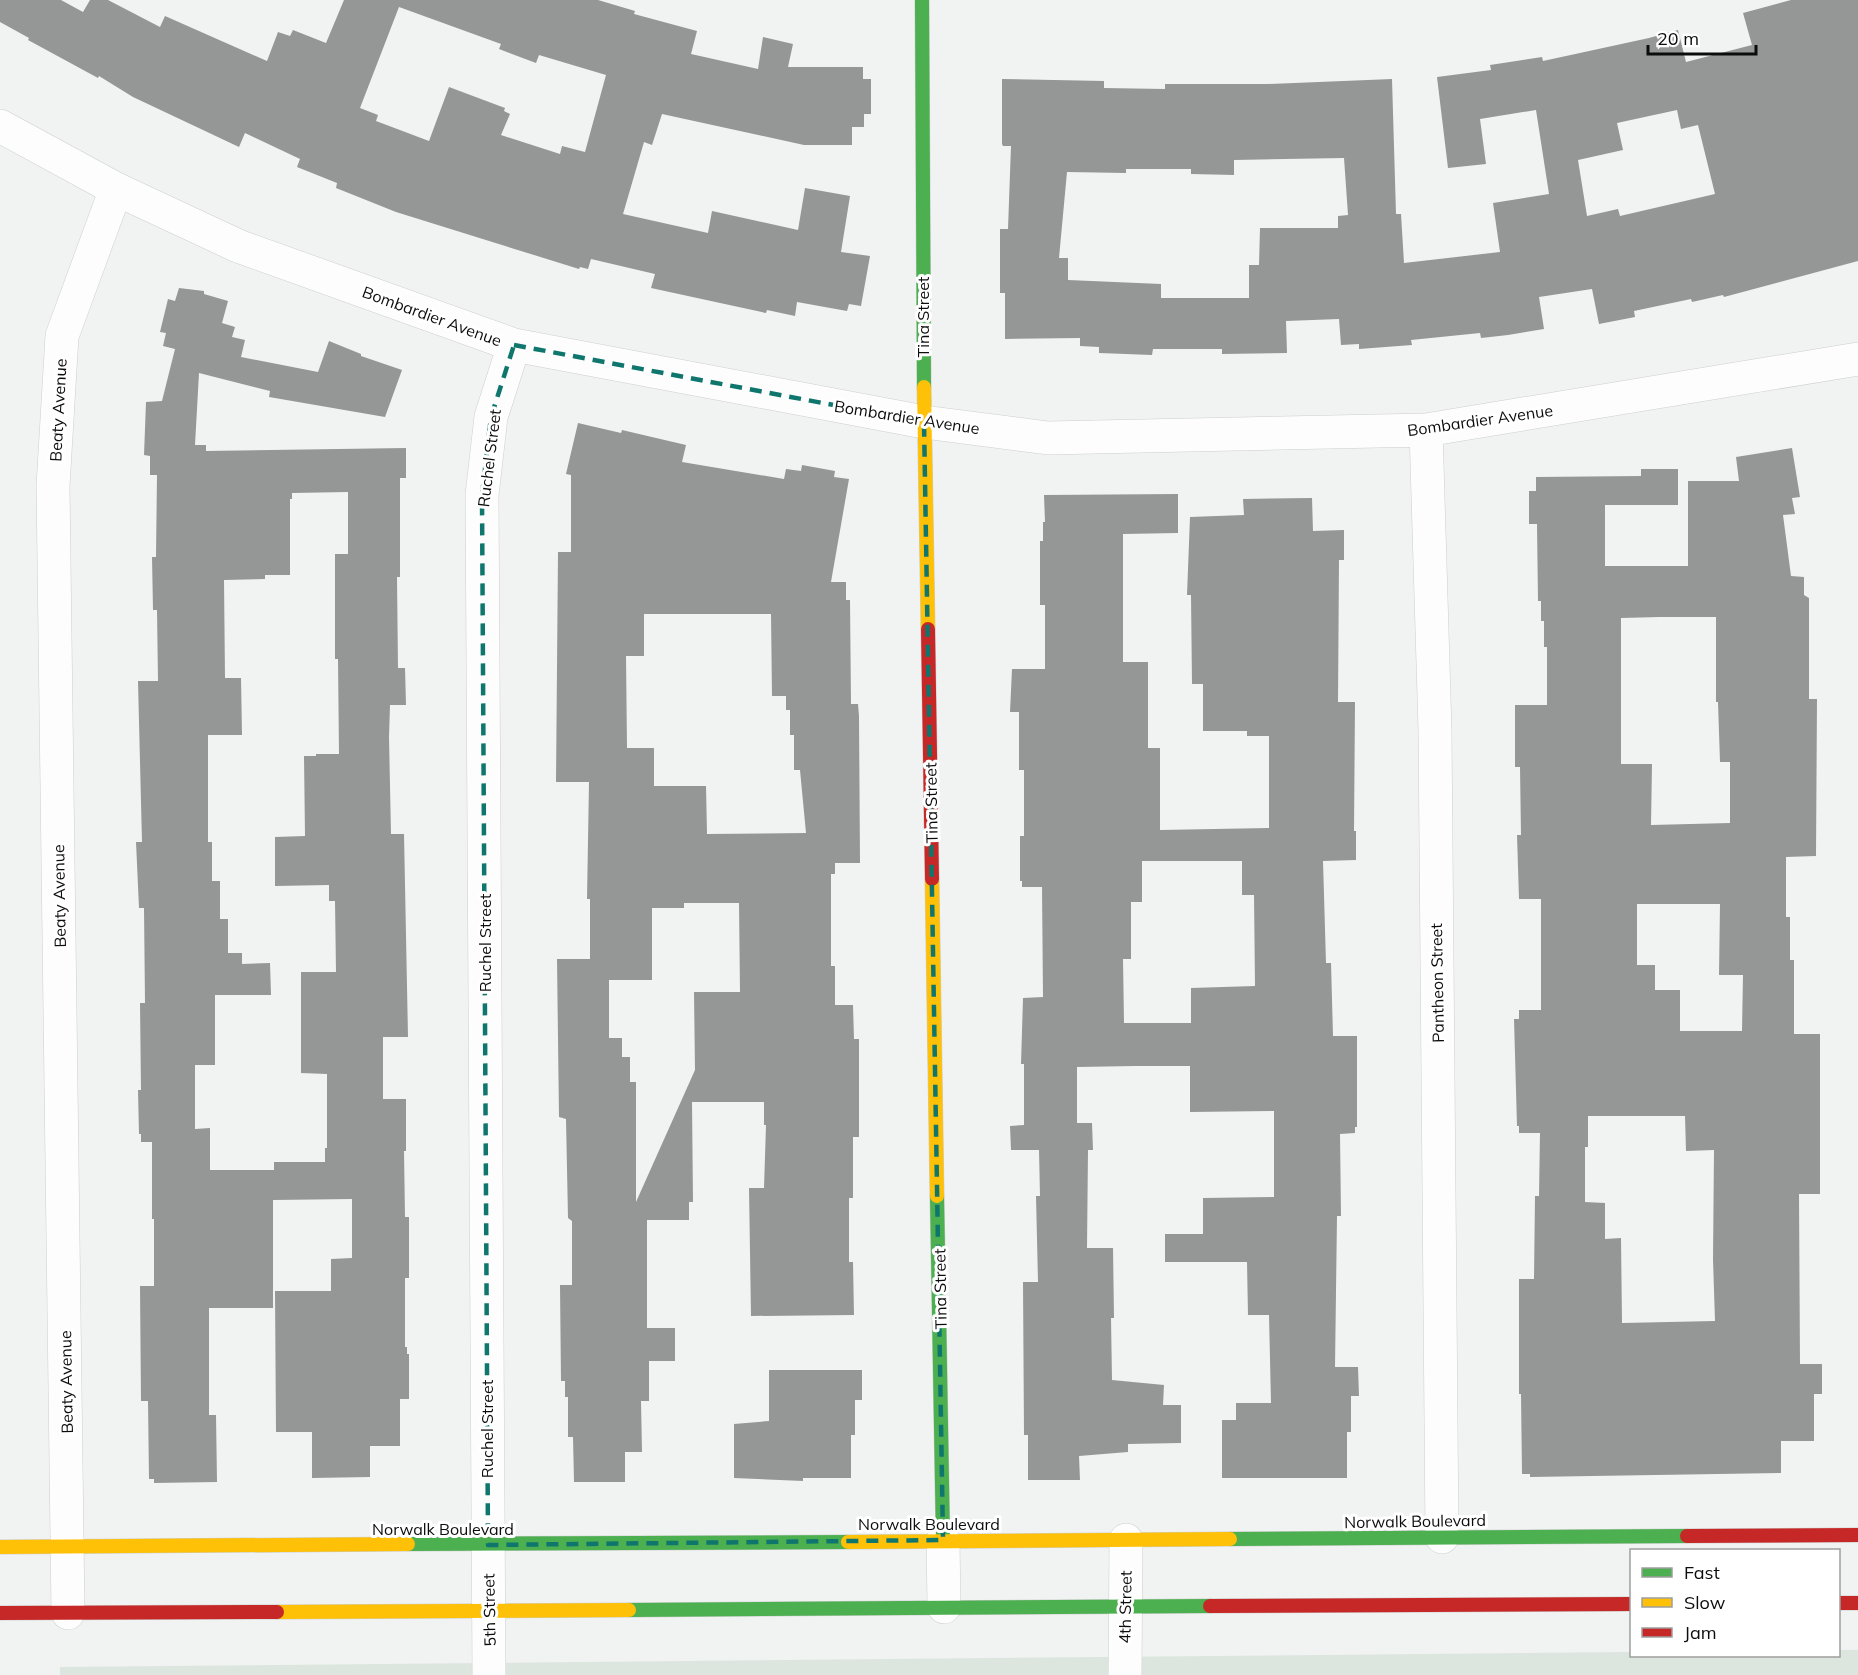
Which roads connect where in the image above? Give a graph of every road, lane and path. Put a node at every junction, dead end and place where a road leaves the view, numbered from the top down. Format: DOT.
graph roads {
  1 [pos="922,0"];
  2 [pos="0,126"];
  3 [pos="116,189"];
  4 [pos="514,345"];
  5 [pos="1858,359"];
  6 [pos="924,422"];
  7 [pos="1426,430"];
  8 [pos="1858,1535"];
  9 [pos="1442,1537"];
  10 [pos="943,1540"];
  11 [pos="1126,1540"];
  12 [pos="488,1545"];
  13 [pos="0,1547"];
  14 [pos="68,1547"];
  15 [pos="1840,1603"];
  16 [pos="1858,1603"];
  17 [pos="1630,1604"];
  18 [pos="944,1607"];
  19 [pos="1125,1607"];
  20 [pos="489,1612"];
  21 [pos="0,1613"];
  22 [pos="68,1613"];
  23 [pos="489,1675"];
  24 [pos="1125,1675"];
  1 -- 6 [label="main road, Tina Street"];
  2 -- 3 [label="street, Bombardier Avenue"];
  3 -- 4 [label="street, Bombardier Avenue"];
  3 -- 14 [label="street, Beaty Avenue"];
  4 -- 6 [label="street, Bombardier Avenue"];
  4 -- 12 [label="street, Ruchel Street"];
  5 -- 7 [label="street, Bombardier Avenue"];
  6 -- 7 [label="street, Bombardier Avenue"];
  6 -- 10 [label="main road, Tina Street"];
  7 -- 9 [label="street, Pantheon Street"];
  8 -- 9 [label="main road, Norwalk Boulevard"];
  9 -- 11 [label="main road, Norwalk Boulevard"];
  10 -- 11 [label="main road, Norwalk Boulevard"];
  10 -- 12 [label="main road, Norwalk Boulevard"];
  10 -- 18 [label="street, Tina Street"];
  11 -- 19 [label="street, 4th Street"];
  12 -- 14 [label="main road, Norwalk Boulevard"];
  12 -- 20 [label="street, 5th Street"];
  13 -- 14 [label="main road, Norwalk Boulevard"];
  14 -- 22 [label="street, Beaty Avenue"];
  15 -- 16 [label="main road"];
  17 -- 19 [label="main road"];
  18 -- 19 [label="main road"];
  18 -- 20 [label="main road"];
  19 -- 24 [label="street, 4th Street"];
  20 -- 22 [label="main road"];
  20 -- 23 [label="street, 5th Street"];
  21 -- 22 [label="main road"];
}
